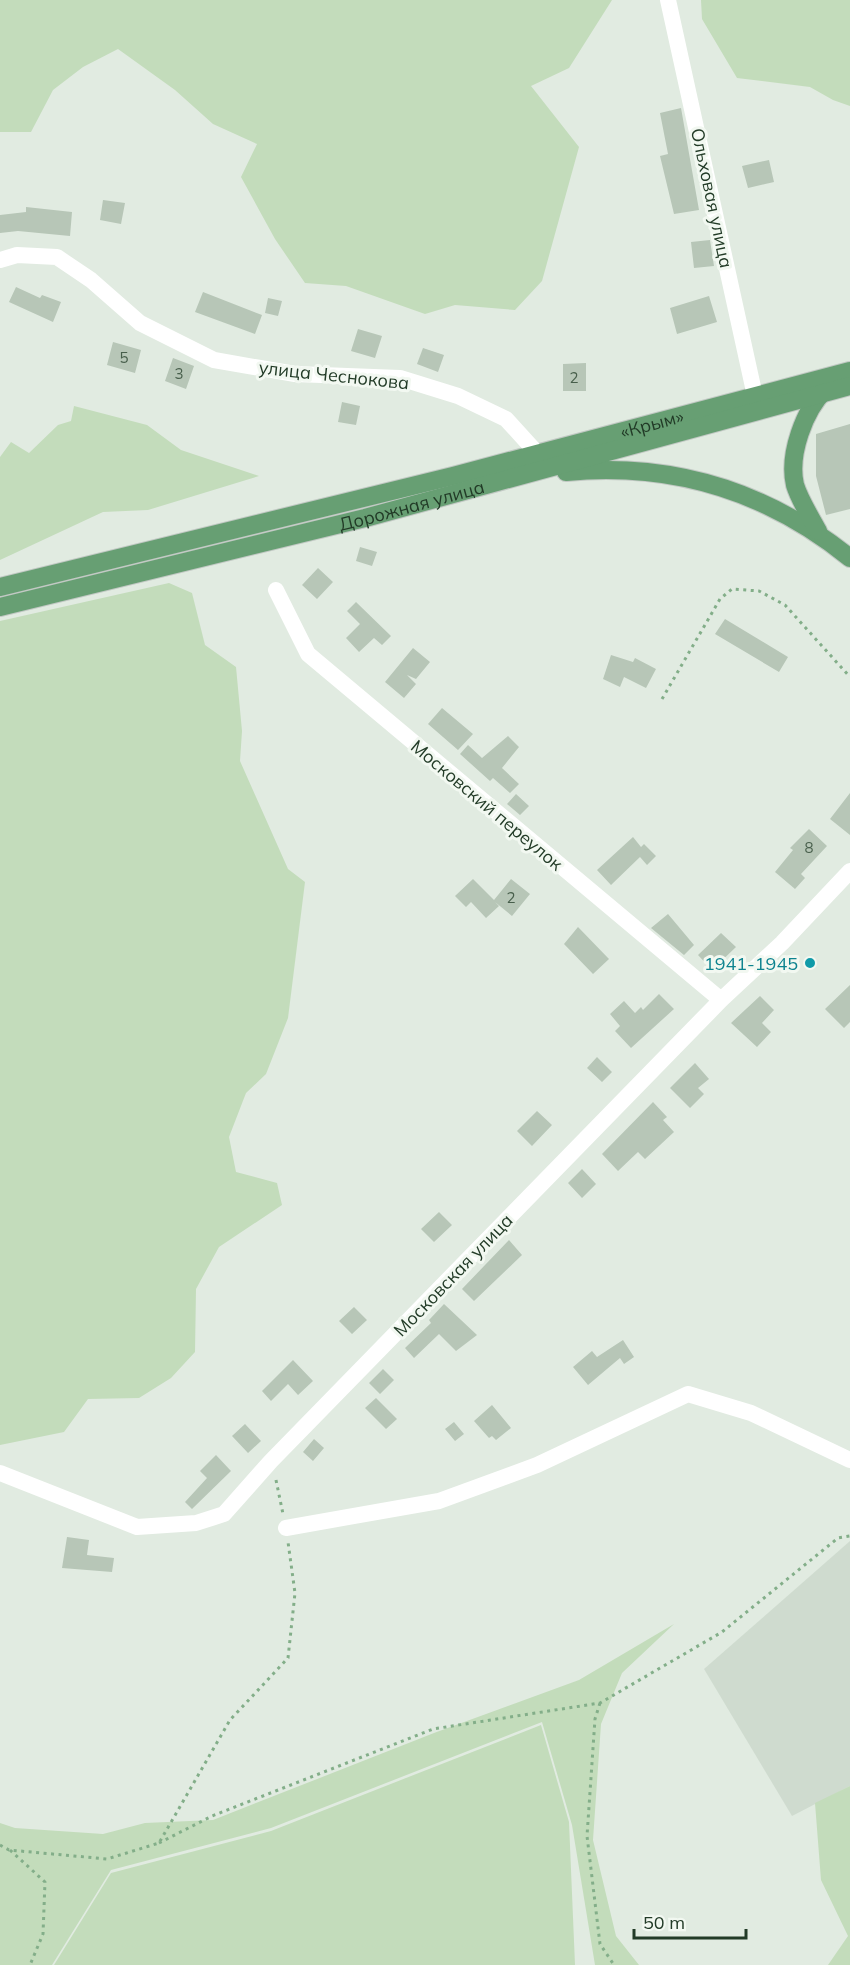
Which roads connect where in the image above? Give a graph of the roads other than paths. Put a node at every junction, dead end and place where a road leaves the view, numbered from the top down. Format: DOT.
graph roads {
  1 [pos="668,0"];
  2 [pos="0,260"];
  3 [pos="848,376"];
  4 [pos="823,393"];
  5 [pos="755,396"];
  6 [pos="536,452"];
  7 [pos="453,476"];
  8 [pos="496,481"];
  9 [pos="819,533"];
  10 [pos="850,558"];
  11 [pos="0,587"];
  12 [pos="276,590"];
  13 [pos="0,607"];
  14 [pos="850,871"];
  15 [pos="721,1000"];
  16 [pos="850,1460"];
  17 [pos="0,1473"];
  18 [pos="286,1528"];
  1 -- 5 [label="street, Ольховая улица"];
  2 -- 6 [label="street, улица Чеснокова"];
  3 -- 4 [label="main road, «Крым»"];
  3 -- 5 [label="main road, «Крым»"];
  4 -- 8 [label="main road, Дорожная улица"];
  4 -- 9 [label="main road"];
  5 -- 6 [label="main road, «Крым»"];
  6 -- 7 [label="main road, «Крым»"];
  7 -- 11 [label="main road, Дорожная улица"];
  8 -- 9 [label="main road"];
  8 -- 13 [label="main road, Дорожная улица"];
  9 -- 10 [label="main road"];
  12 -- 15 [label="street, Московский переулок"];
  14 -- 15 [label="street, Московская улица"];
  15 -- 17 [label="street, Московская улица"];
  16 -- 18 [label="street"];
}
